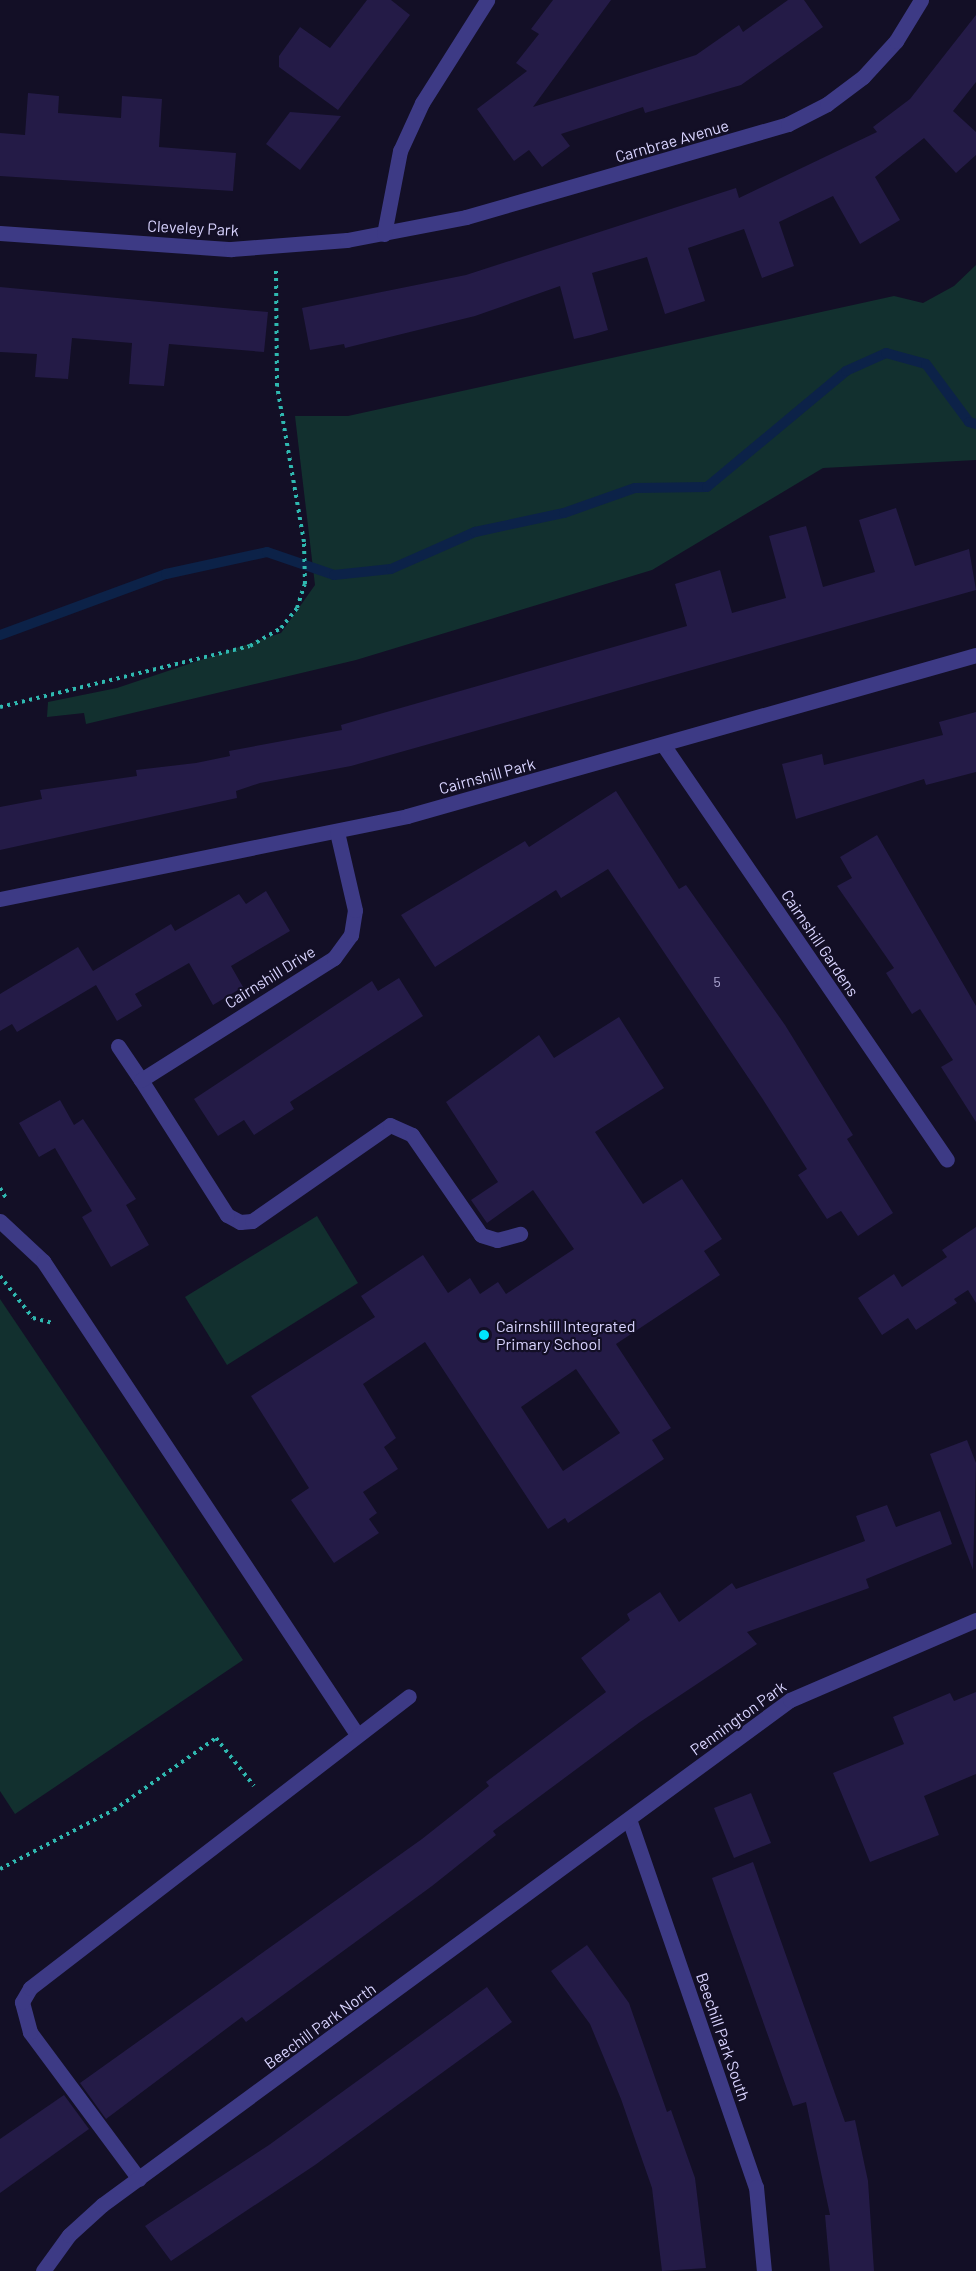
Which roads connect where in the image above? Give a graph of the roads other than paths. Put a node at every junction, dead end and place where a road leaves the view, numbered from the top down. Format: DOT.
graph roads {
  1 [pos="487,0"];
  2 [pos="921,0"];
  3 [pos="0,233"];
  4 [pos="384,234"];
  5 [pos="976,655"];
  6 [pos="664,746"];
  7 [pos="337,832"];
  8 [pos="0,899"];
  9 [pos="118,1046"];
  10 [pos="141,1080"];
  11 [pos="947,1160"];
  12 [pos="0,1221"];
  13 [pos="520,1234"];
  14 [pos="976,1620"];
  15 [pos="409,1696"];
  16 [pos="356,1733"];
  17 [pos="629,1819"];
  18 [pos="139,2179"];
  19 [pos="43,2271"];
  20 [pos="764,2271"];
  1 -- 4 [label="street"];
  2 -- 4 [label="street, Carnbrae Avenue"];
  3 -- 4 [label="street, Cleveley Park"];
  5 -- 6 [label="street, Cairnshill Park"];
  6 -- 7 [label="street, Cairnshill Park"];
  6 -- 11 [label="street, Cairnshill Gardens"];
  7 -- 8 [label="street, Cairnshill Park"];
  7 -- 10 [label="street, Cairnshill Drive"];
  9 -- 10 [label="street"];
  10 -- 13 [label="street"];
  12 -- 16 [label="street"];
  14 -- 17 [label="street, Pennington Park"];
  15 -- 16 [label="street"];
  16 -- 18 [label="street"];
  17 -- 18 [label="street, Beechill Park North"];
  17 -- 20 [label="street, Beechill Park South"];
  18 -- 19 [label="street, Beechill Park North"];
}
